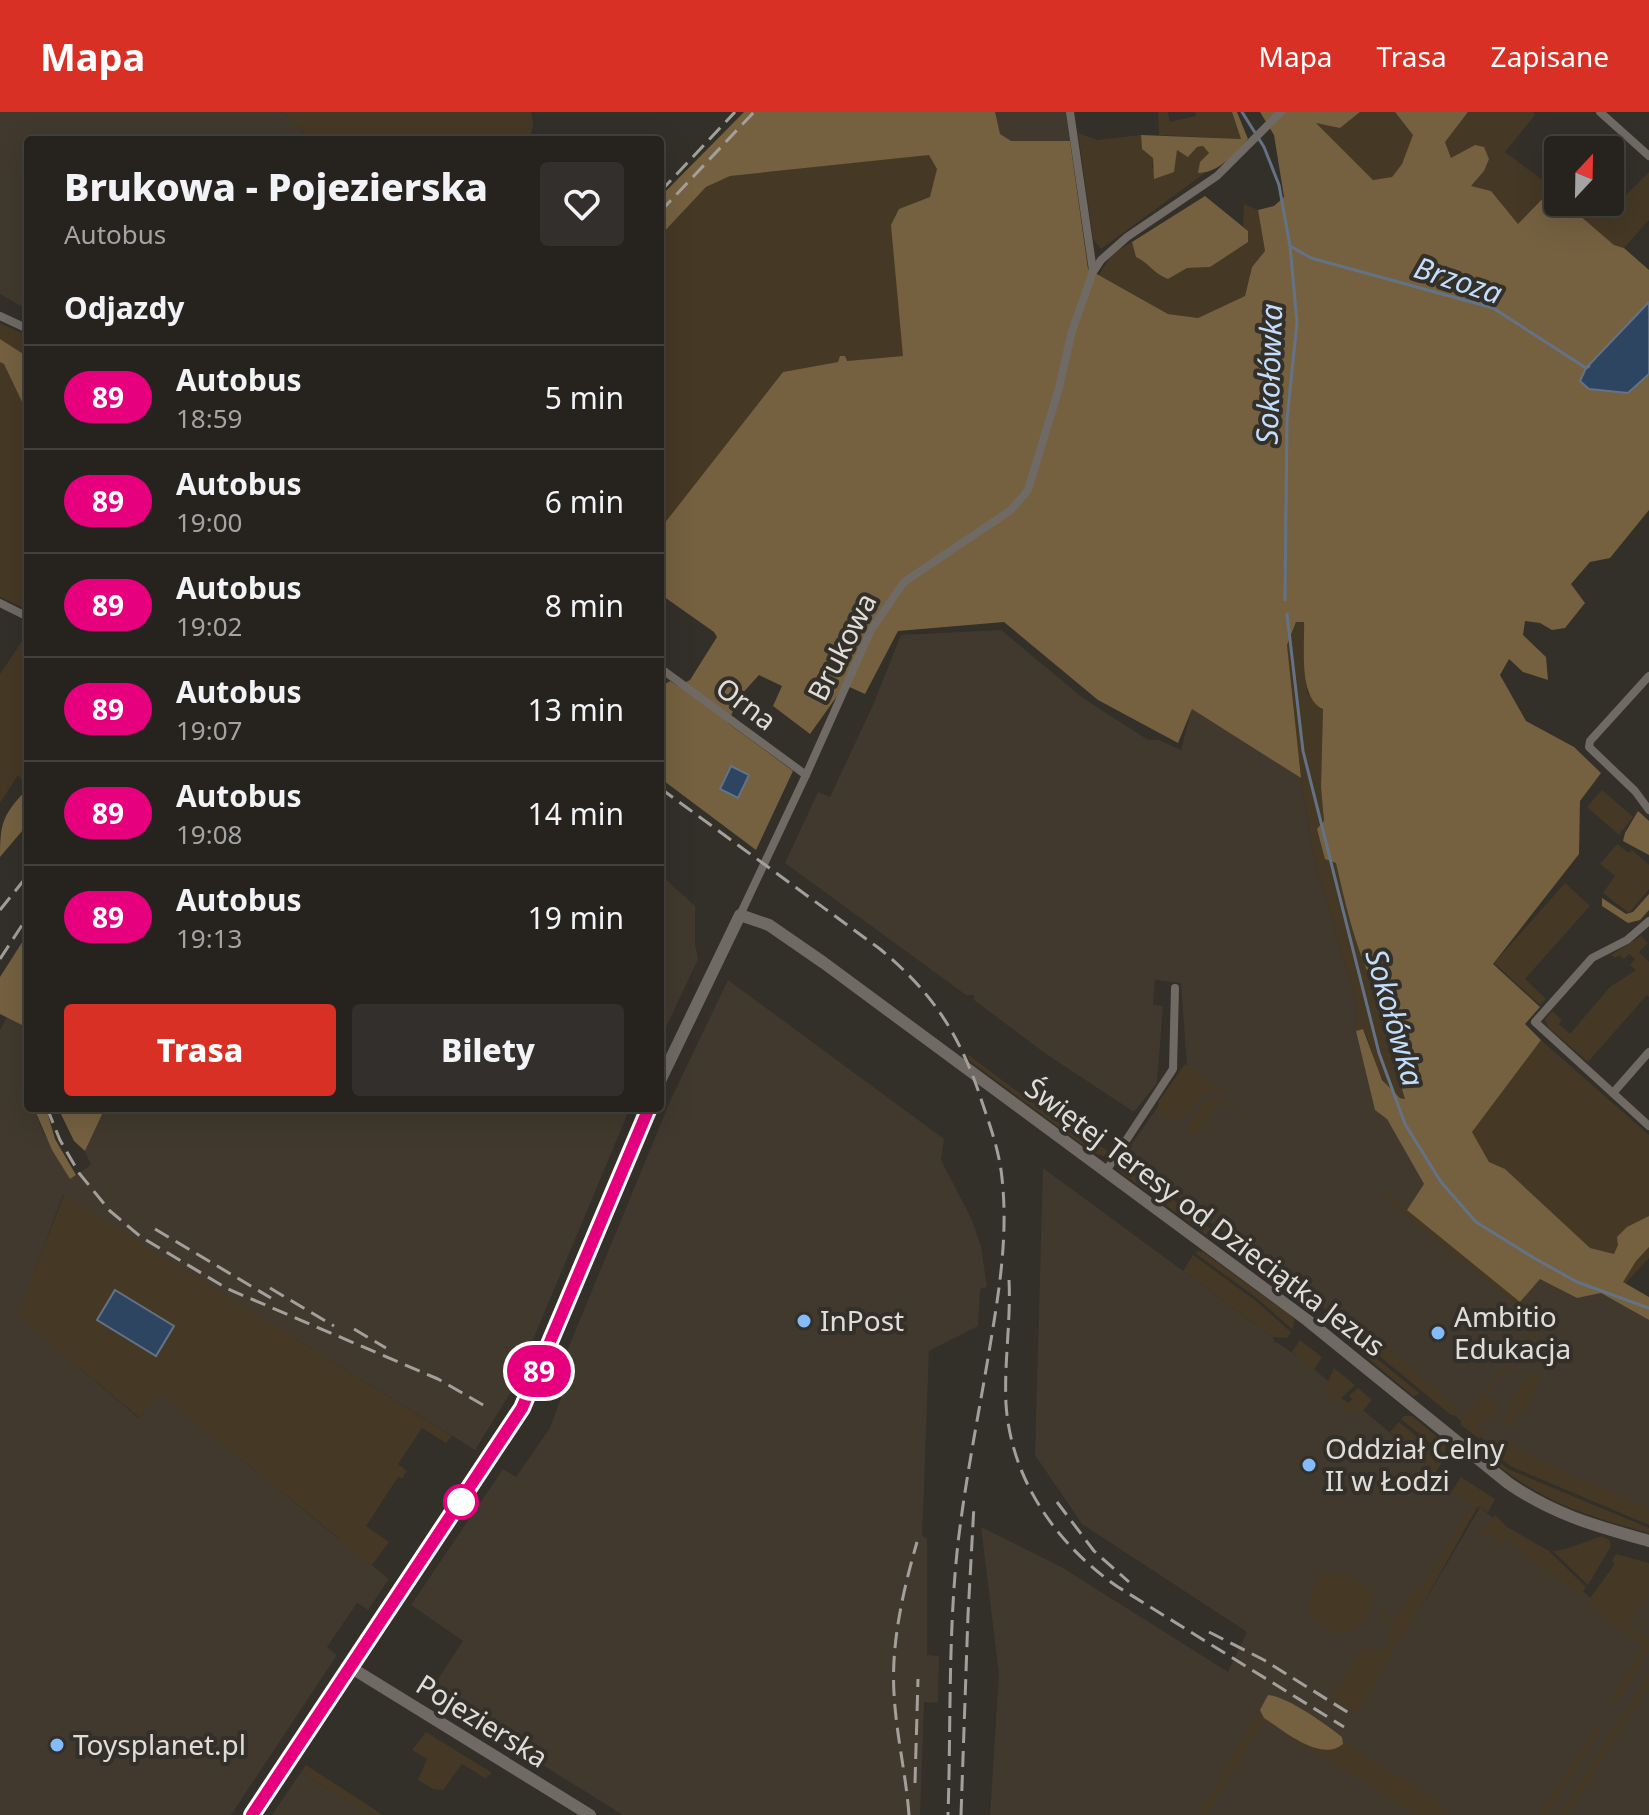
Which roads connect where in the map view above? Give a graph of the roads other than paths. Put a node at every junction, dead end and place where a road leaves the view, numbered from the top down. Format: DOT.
graph roads {
  1 [pos="1070,112"];
  2 [pos="1281,112"];
  3 [pos="1603,113"];
  4 [pos="1649,156"];
  5 [pos="1093,272"];
  6 [pos="0,316"];
  7 [pos="24,327"];
  8 [pos="0,603"];
  9 [pos="24,615"];
  10 [pos="664,671"];
  11 [pos="1649,676"];
  12 [pos="806,775"];
  13 [pos="1649,810"];
  14 [pos="740,915"];
  15 [pos="1649,921"];
  16 [pos="1175,988"];
  17 [pos="1649,1052"];
  18 [pos="664,1073"];
  19 [pos="1613,1093"];
  20 [pos="647,1112"];
  21 [pos="1649,1126"];
  22 [pos="1106,1171"];
  23 [pos="1649,1541"];
  24 [pos="350,1667"];
  25 [pos="252,1815"];
  26 [pos="590,1815"];
  1 -- 5 [label="street, Brukowa"];
  2 -- 5 [label="street, Brukowa"];
  3 -- 4 [label="street"];
  5 -- 12 [label="street, Brukowa"];
  6 -- 7 [label="street"];
  8 -- 9 [label="street"];
  10 -- 12 [label="street, Orna"];
  11 -- 13 [label="street"];
  12 -- 14 [label="street, Brukowa"];
  14 -- 18 [label="street, Brukowa"];
  14 -- 22 [label="street, Świętej Teresy od Dzieciątka Jezus"];
  15 -- 19 [label="street"];
  16 -- 22 [label="street"];
  17 -- 19 [label="street"];
  19 -- 21 [label="street"];
  20 -- 24 [label="street"];
  22 -- 23 [label="street, Świętej Teresy od Dzieciątka Jezus"];
  24 -- 25 [label="street"];
  24 -- 26 [label="street, Pojezierska"];
}
